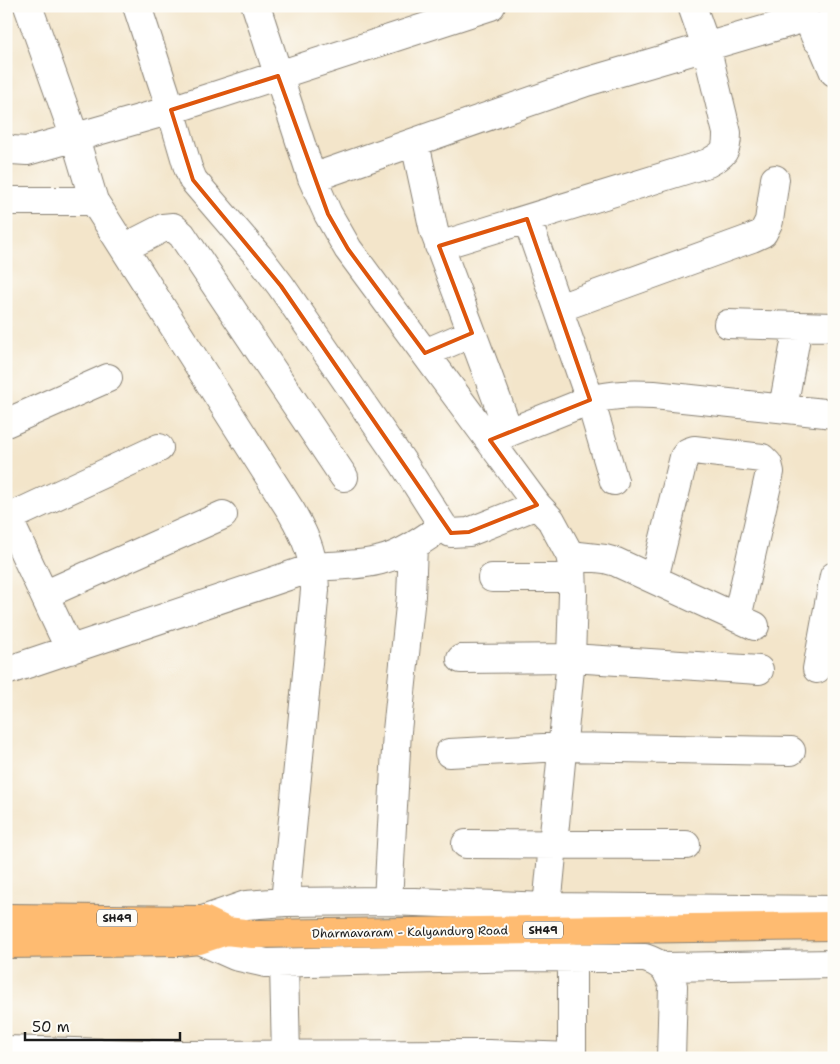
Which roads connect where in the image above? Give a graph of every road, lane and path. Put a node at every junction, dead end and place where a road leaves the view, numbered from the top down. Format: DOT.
graph roads {
  1 [pos="28,6"];
  2 [pos="136,6"];
  3 [pos="256,6"];
  4 [pos="692,6"];
  5 [pos="485,7"];
  6 [pos="834,8"];
  7 [pos="802,13"];
  8 [pos="822,44"];
  9 [pos="706,46"];
  10 [pos="834,72"];
  11 [pos="278,76"];
  12 [pos="171,110"];
  13 [pos="75,138"];
  14 [pos="415,143"];
  15 [pos="6,148"];
  16 [pos="312,178"];
  17 [pos="775,179"];
  18 [pos="94,201"];
  19 [pos="6,202"];
  20 [pos="527,219"];
  21 [pos="439,246"];
  22 [pos="124,248"];
  23 [pos="559,308"];
  24 [pos="728,324"];
  25 [pos="798,326"];
  26 [pos="834,327"];
  27 [pos="472,333"];
  28 [pos="425,353"];
  29 [pos="108,378"];
  30 [pos="590,400"];
  31 [pos="783,408"];
  32 [pos="834,414"];
  33 [pos="6,423"];
  34 [pos="500,436"];
  35 [pos="159,448"];
  36 [pos="344,477"];
  37 [pos="614,482"];
  38 [pos="537,506"];
  39 [pos="223,515"];
  40 [pos="7,516"];
  41 [pos="443,526"];
  42 [pos="413,546"];
  43 [pos="314,567"];
  44 [pos="571,567"];
  45 [pos="834,576"];
  46 [pos="492,578"];
  47 [pos="654,579"];
  48 [pos="44,594"];
  49 [pos="70,650"];
  50 [pos="571,658"];
  51 [pos="460,659"];
  52 [pos="759,670"];
  53 [pos="817,670"];
  54 [pos="6,671"];
  55 [pos="562,747"];
  56 [pos="791,751"];
  57 [pos="449,753"];
  58 [pos="466,844"];
  59 [pos="553,845"];
  60 [pos="686,845"];
  61 [pos="388,901"];
  62 [pos="285,902"];
  63 [pos="547,907"];
  64 [pos="834,910"];
  65 [pos="6,918"];
  66 [pos="834,926"];
  67 [pos="209,930"];
  68 [pos="6,944"];
  69 [pos="572,957"];
  70 [pos="284,962"];
  71 [pos="834,964"];
  72 [pos="664,967"];
  73 [pos="6,1050"];
  74 [pos="392,1056"];
  75 [pos="175,1057"];
  76 [pos="286,1057"];
  77 [pos="572,1058"];
  78 [pos="671,1058"];
  1 -- 13 [label="street"];
  2 -- 12 [label="street"];
  3 -- 11 [label="street"];
  4 -- 9 [label="street"];
  5 -- 11 [label="street"];
  6 -- 8 [label="street"];
  7 -- 8 [label="street"];
  7 -- 9 [label="street"];
  8 -- 10 [label="street"];
  9 -- 14 [label="street"];
  9 -- 20 [label="street"];
  11 -- 12 [label="street"];
  11 -- 16 [label="street"];
  12 -- 13 [label="street"];
  12 -- 41 [label="street"];
  13 -- 15 [label="street"];
  13 -- 18 [label="street"];
  14 -- 16 [label="street"];
  14 -- 21 [label="street"];
  16 -- 28 [label="street"];
  17 -- 23 [label="street"];
  18 -- 19 [label="street"];
  18 -- 22 [label="street"];
  20 -- 21 [label="street"];
  20 -- 23 [label="street"];
  21 -- 27 [label="street"];
  22 -- 36 [label="street"];
  22 -- 43 [label="street"];
  23 -- 30 [label="street"];
  24 -- 25 [label="street"];
  25 -- 26 [label="street"];
  25 -- 31 [label="street"];
  27 -- 28 [label="street"];
  27 -- 34 [label="street"];
  28 -- 34 [label="street"];
  29 -- 33 [label="street"];
  30 -- 31 [label="street"];
  30 -- 34 [label="street"];
  30 -- 37 [label="street"];
  31 -- 32 [label="street"];
  34 -- 38 [label="street"];
  35 -- 40 [label="street"];
  38 -- 41 [label="street"];
  38 -- 44 [label="street"];
  39 -- 48 [label="street"];
  40 -- 48 [label="street"];
  41 -- 42 [label="street"];
  42 -- 43 [label="street"];
  42 -- 61 [label="street"];
  43 -- 49 [label="street"];
  43 -- 62 [label="street"];
  44 -- 46 [label="street"];
  44 -- 47 [label="street"];
  44 -- 50 [label="street"];
  45 -- 53 [label="street"];
  47 -- 47 [label="street"];
  48 -- 49 [label="street"];
  49 -- 54 [label="street"];
  50 -- 51 [label="street"];
  50 -- 52 [label="street"];
  50 -- 55 [label="street"];
  55 -- 56 [label="street"];
  55 -- 57 [label="street"];
  55 -- 59 [label="street"];
  58 -- 59 [label="street"];
  59 -- 60 [label="street"];
  59 -- 63 [label="street"];
  61 -- 62 [label="street"];
  61 -- 63 [label="street"];
  62 -- 67 [label="street"];
  63 -- 64 [label="street"];
  65 -- 67 [label="main road, Dharmavaram - Kalyandurg Road / SH49"];
  66 -- 67 [label="main road, Dharmavaram - Kalyandurg Road / SH49"];
  67 -- 68 [label="main road, Dharmavaram - Kalyandurg Road / SH49"];
  67 -- 70 [label="street"];
  69 -- 70 [label="street"];
  69 -- 72 [label="street"];
  69 -- 77 [label="street"];
  70 -- 76 [label="street"];
  71 -- 72 [label="street"];
  72 -- 78 [label="street"];
  73 -- 75 [label="street"];
  74 -- 76 [label="street"];
  74 -- 77 [label="street"];
  75 -- 76 [label="street"];
}
